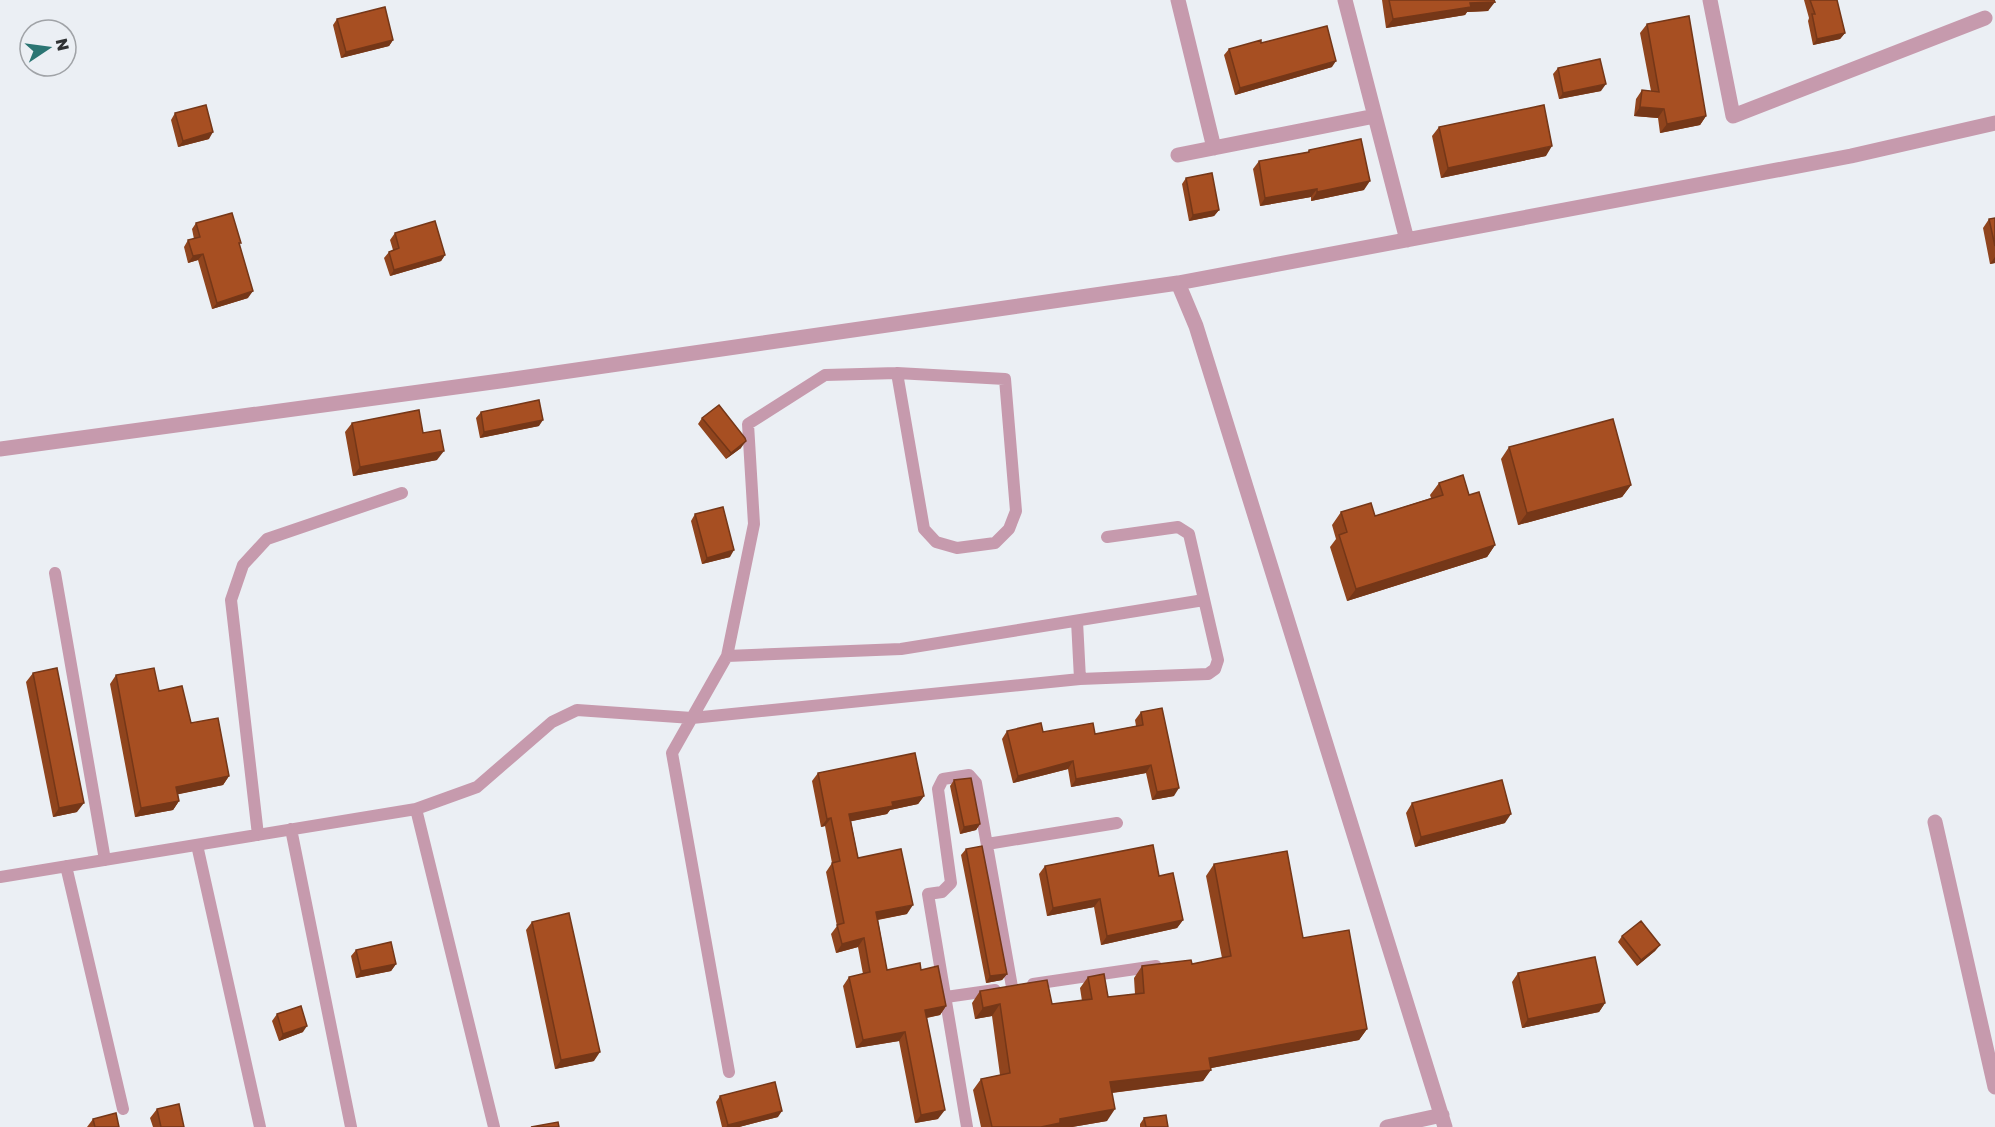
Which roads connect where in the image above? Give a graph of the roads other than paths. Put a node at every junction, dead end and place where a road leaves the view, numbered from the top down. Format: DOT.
graph roads {
  1 [pos="1178,0"];
  2 [pos="1345,0"];
  3 [pos="1710,0"];
  4 [pos="1985,18"];
  5 [pos="1375,116"];
  6 [pos="1995,123"];
  7 [pos="1214,148"];
  8 [pos="1178,155"];
  9 [pos="1407,240"];
  10 [pos="1178,283"];
  11 [pos="897,373"];
  12 [pos="0,449"];
  13 [pos="402,493"];
  14 [pos="1107,537"];
  15 [pos="55,573"];
  16 [pos="1204,600"];
  17 [pos="1077,621"];
  18 [pos="727,656"];
  19 [pos="1080,680"];
  20 [pos="692,718"];
  21 [pos="416,809"];
  22 [pos="1935,822"];
  23 [pos="1117,823"];
  24 [pos="291,830"];
  25 [pos="258,835"];
  26 [pos="987,844"];
  27 [pos="197,845"];
  28 [pos="105,860"];
  29 [pos="66,866"];
  30 [pos="0,877"];
  31 [pos="1165,965"];
  32 [pos="1012,987"];
  33 [pos="946,997"];
  34 [pos="729,1072"];
  35 [pos="1995,1087"];
  36 [pos="123,1109"];
  37 [pos="1444,1121"];
  38 [pos="260,1127"];
  39 [pos="351,1127"];
  40 [pos="494,1127"];
  41 [pos="967,1127"];
  42 [pos="1387,1127"];
  1 -- 7 [label="street"];
  2 -- 5 [label="street"];
  3 -- 4 [label="street"];
  5 -- 7 [label="street"];
  5 -- 9 [label="street"];
  6 -- 9 [label="street"];
  7 -- 8 [label="street"];
  9 -- 10 [label="street"];
  10 -- 12 [label="street"];
  10 -- 37 [label="street"];
  11 -- 11 [label="lane"];
  11 -- 18 [label="lane"];
  13 -- 25 [label="lane"];
  14 -- 16 [label="lane"];
  15 -- 28 [label="lane"];
  16 -- 17 [label="lane"];
  16 -- 19 [label="lane"];
  17 -- 18 [label="lane"];
  17 -- 19 [label="lane"];
  18 -- 20 [label="lane"];
  19 -- 20 [label="lane"];
  20 -- 21 [label="lane"];
  20 -- 34 [label="lane"];
  21 -- 24 [label="lane"];
  21 -- 40 [label="lane"];
  22 -- 35 [label="street"];
  23 -- 26 [label="lane"];
  24 -- 25 [label="lane"];
  24 -- 39 [label="lane"];
  25 -- 27 [label="lane"];
  26 -- 32 [label="lane"];
  26 -- 33 [label="lane"];
  27 -- 28 [label="lane"];
  27 -- 38 [label="lane"];
  28 -- 29 [label="lane"];
  29 -- 30 [label="lane"];
  29 -- 36 [label="lane"];
  31 -- 32 [label="lane"];
  32 -- 33 [label="lane"];
  33 -- 41 [label="lane"];
  37 -- 42 [label="street"];
}
